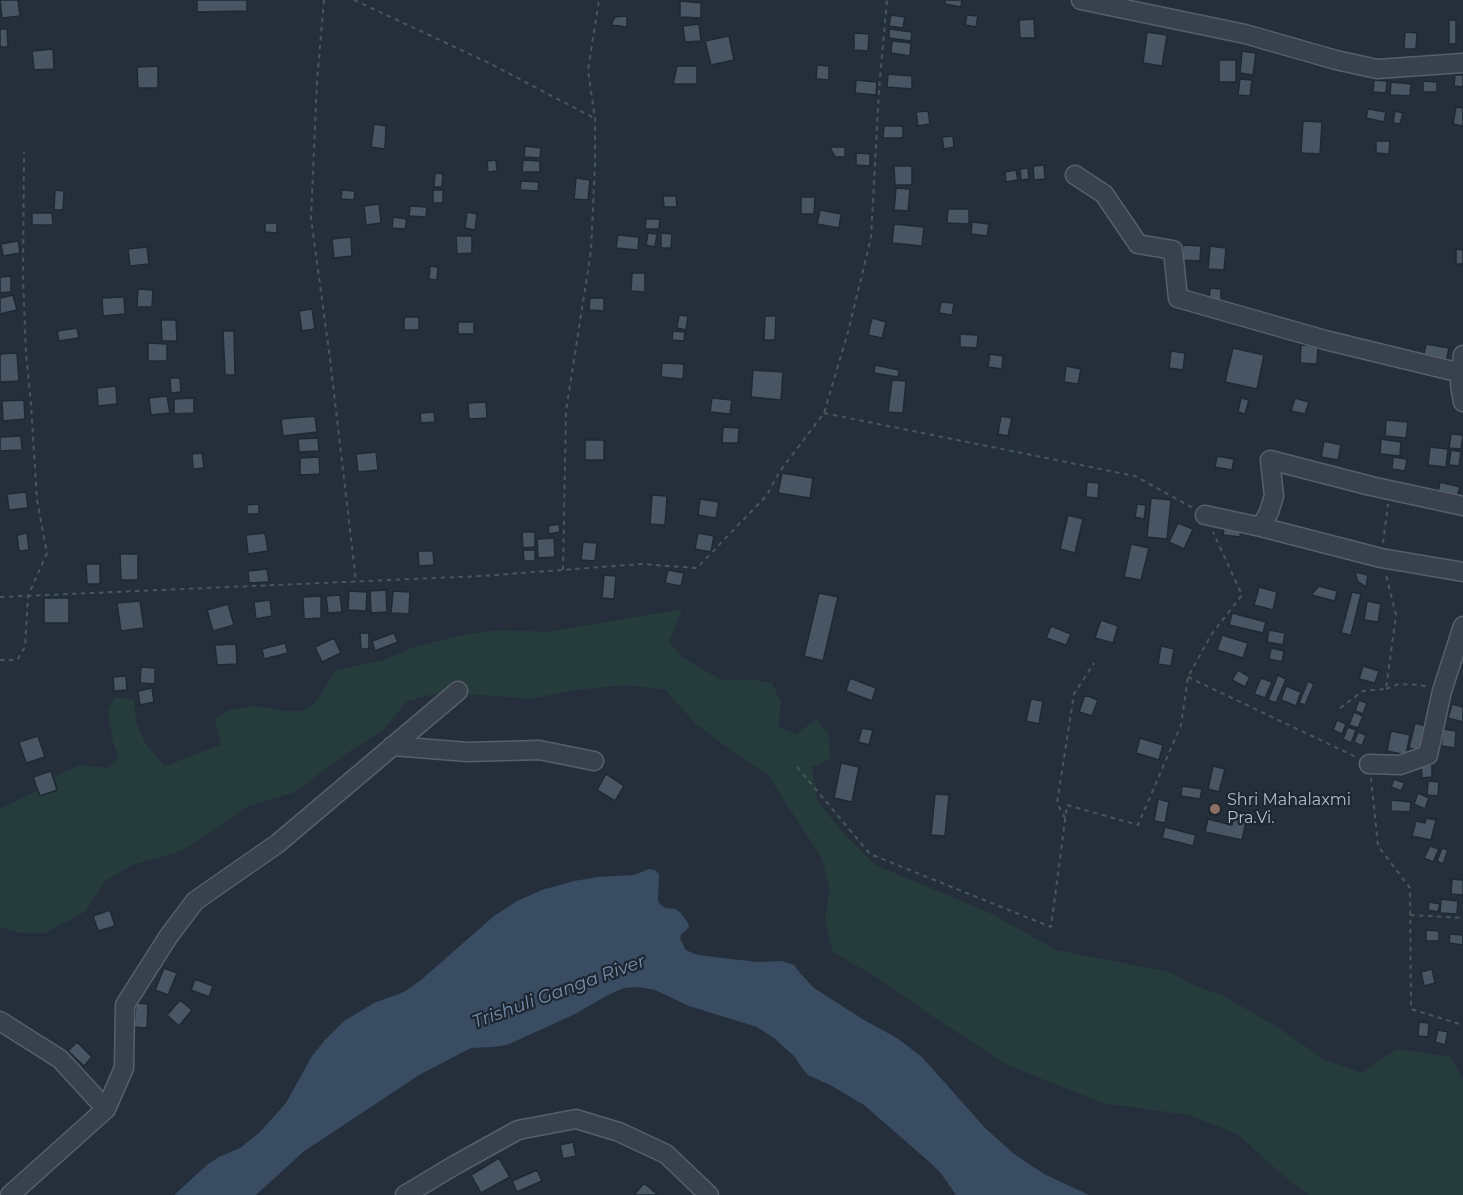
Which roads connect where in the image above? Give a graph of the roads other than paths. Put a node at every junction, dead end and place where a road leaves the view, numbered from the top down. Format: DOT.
graph roads {
  1 [pos="1081,0"];
  2 [pos="1463,63"];
  3 [pos="1075,175"];
  4 [pos="1462,364"];
  5 [pos="1463,402"];
  6 [pos="1463,506"];
  7 [pos="1205,515"];
  8 [pos="1261,527"];
  9 [pos="1463,572"];
  10 [pos="1463,626"];
  11 [pos="458,692"];
  12 [pos="392,747"];
  13 [pos="594,761"];
  14 [pos="1369,764"];
  15 [pos="0,1021"];
  16 [pos="106,1109"];
  17 [pos="10,1195"];
  18 [pos="405,1195"];
  19 [pos="709,1195"];
  1 -- 2 [label="street"];
  3 -- 4 [label="street"];
  4 -- 5 [label="street"];
  6 -- 8 [label="street"];
  7 -- 8 [label="street"];
  8 -- 9 [label="street"];
  10 -- 14 [label="street"];
  11 -- 12 [label="street"];
  12 -- 13 [label="street"];
  12 -- 16 [label="street"];
  15 -- 16 [label="street"];
  16 -- 17 [label="street"];
  18 -- 19 [label="street"];
}
